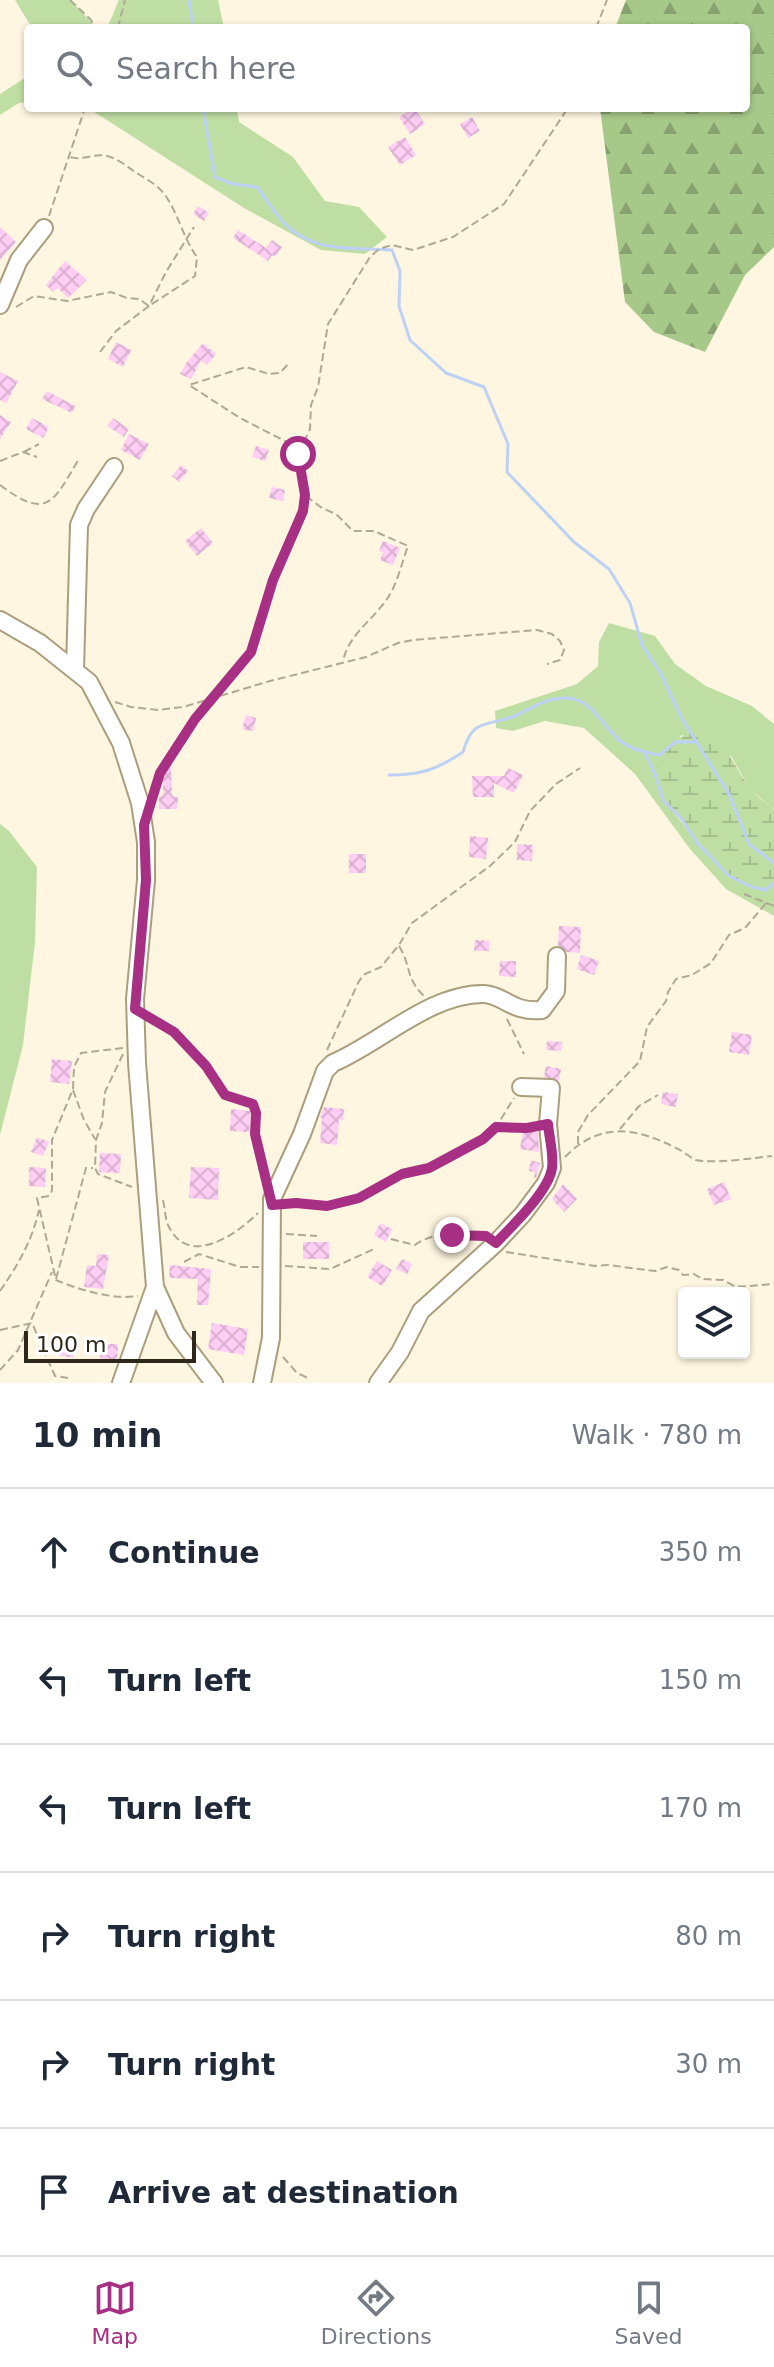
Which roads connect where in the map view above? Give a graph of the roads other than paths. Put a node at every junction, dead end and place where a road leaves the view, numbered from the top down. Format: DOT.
graph roads {
  1 [pos="44,228"];
  2 [pos="4,308"];
  3 [pos="114,467"];
  4 [pos="0,620"];
  5 [pos="75,669"];
  6 [pos="557,956"];
  7 [pos="521,1087"];
  8 [pos="155,1287"];
  9 [pos="121,1383"];
  10 [pos="214,1383"];
  11 [pos="262,1383"];
  12 [pos="378,1383"];
  1 -- 2 [label="street"];
  3 -- 5 [label="street"];
  4 -- 5 [label="street"];
  5 -- 8 [label="street"];
  6 -- 11 [label="street"];
  7 -- 12 [label="street"];
  8 -- 9 [label="street"];
  8 -- 10 [label="street"];
}
